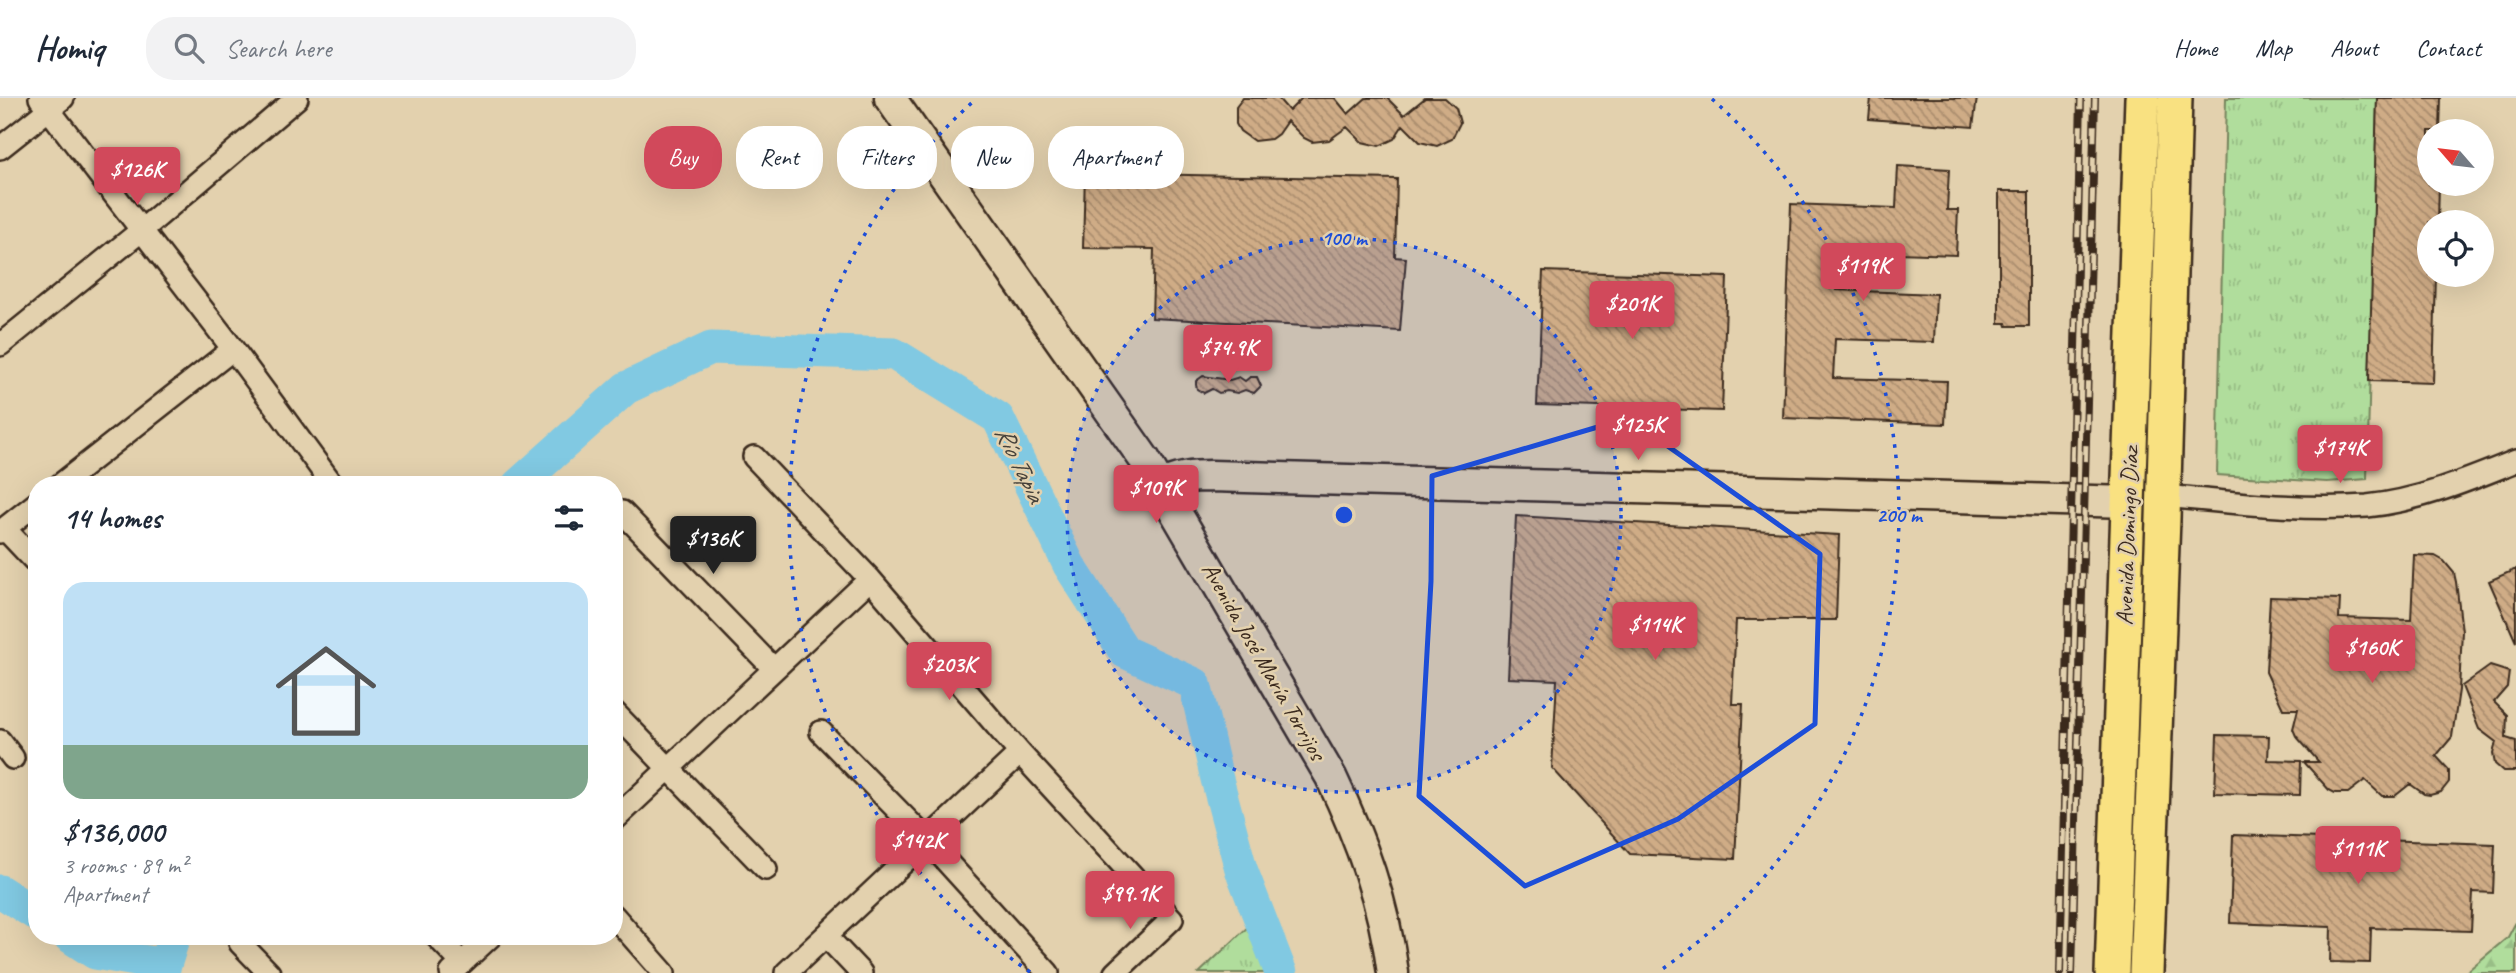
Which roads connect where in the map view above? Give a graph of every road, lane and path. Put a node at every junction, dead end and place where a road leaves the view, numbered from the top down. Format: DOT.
graph roads {
  1 [pos="298,98"];
  2 [pos="890,98"];
  3 [pos="2142,98"];
  4 [pos="2175,98"];
  5 [pos="51,102"];
  6 [pos="0,148"];
  7 [pos="142,230"];
  8 [pos="0,345"];
  9 [pos="233,349"];
  10 [pos="754,457"];
  11 [pos="2516,461"];
  12 [pos="71,476"];
  13 [pos="326,476"];
  14 [pos="1162,486"];
  15 [pos="2164,496"];
  16 [pos="2129,502"];
  17 [pos="28,510"];
  18 [pos="623,513"];
  19 [pos="2,530"];
  20 [pos="28,555"];
  21 [pos="870,579"];
  22 [pos="774,669"];
  23 [pos="623,722"];
  24 [pos="821,732"];
  25 [pos="0,741"];
  26 [pos="1020,753"];
  27 [pos="13,758"];
  28 [pos="668,769"];
  29 [pos="623,812"];
  30 [pos="927,840"];
  31 [pos="766,869"];
  32 [pos="623,926"];
  33 [pos="826,936"];
  34 [pos="242,945"];
  35 [pos="442,945"];
  36 [pos="481,945"];
  37 [pos="457,968"];
  38 [pos="269,973"];
  39 [pos="664,973"];
  40 [pos="786,973"];
  41 [pos="861,973"];
  42 [pos="1048,973"];
  43 [pos="1115,973"];
  44 [pos="1393,973"];
  45 [pos="2112,973"];
  46 [pos="2146,973"];
  1 -- 7 [label="street"];
  2 -- 14 [label="main road, Avenida José María Torrijos"];
  3 -- 16 [label="main road, Avenida Domingo Díaz"];
  4 -- 15 [label="main road, Avenida Domingo Díaz"];
  5 -- 6 [label="street"];
  5 -- 7 [label="street"];
  7 -- 8 [label="street"];
  7 -- 9 [label="street"];
  9 -- 12 [label="street"];
  9 -- 13 [label="street"];
  10 -- 21 [label="street"];
  11 -- 15 [label="street"];
  14 -- 16 [label="main road"];
  14 -- 44 [label="main road, Avenida José María Torrijos"];
  15 -- 46 [label="main road, Avenida Domingo Díaz"];
  16 -- 45 [label="main road, Avenida Domingo Díaz"];
  17 -- 19 [label="street"];
  18 -- 22 [label="street"];
  19 -- 20 [label="street"];
  21 -- 22 [label="street"];
  21 -- 26 [label="street"];
  22 -- 28 [label="street"];
  23 -- 28 [label="street"];
  24 -- 30 [label="street"];
  25 -- 27 [label="street"];
  26 -- 30 [label="street"];
  26 -- 43 [label="street"];
  28 -- 29 [label="street"];
  28 -- 31 [label="street"];
  30 -- 33 [label="street"];
  30 -- 42 [label="street"];
  32 -- 39 [label="street"];
  33 -- 40 [label="street"];
  33 -- 41 [label="street"];
  34 -- 38 [label="street"];
  35 -- 37 [label="street"];
  36 -- 37 [label="street"];
}
